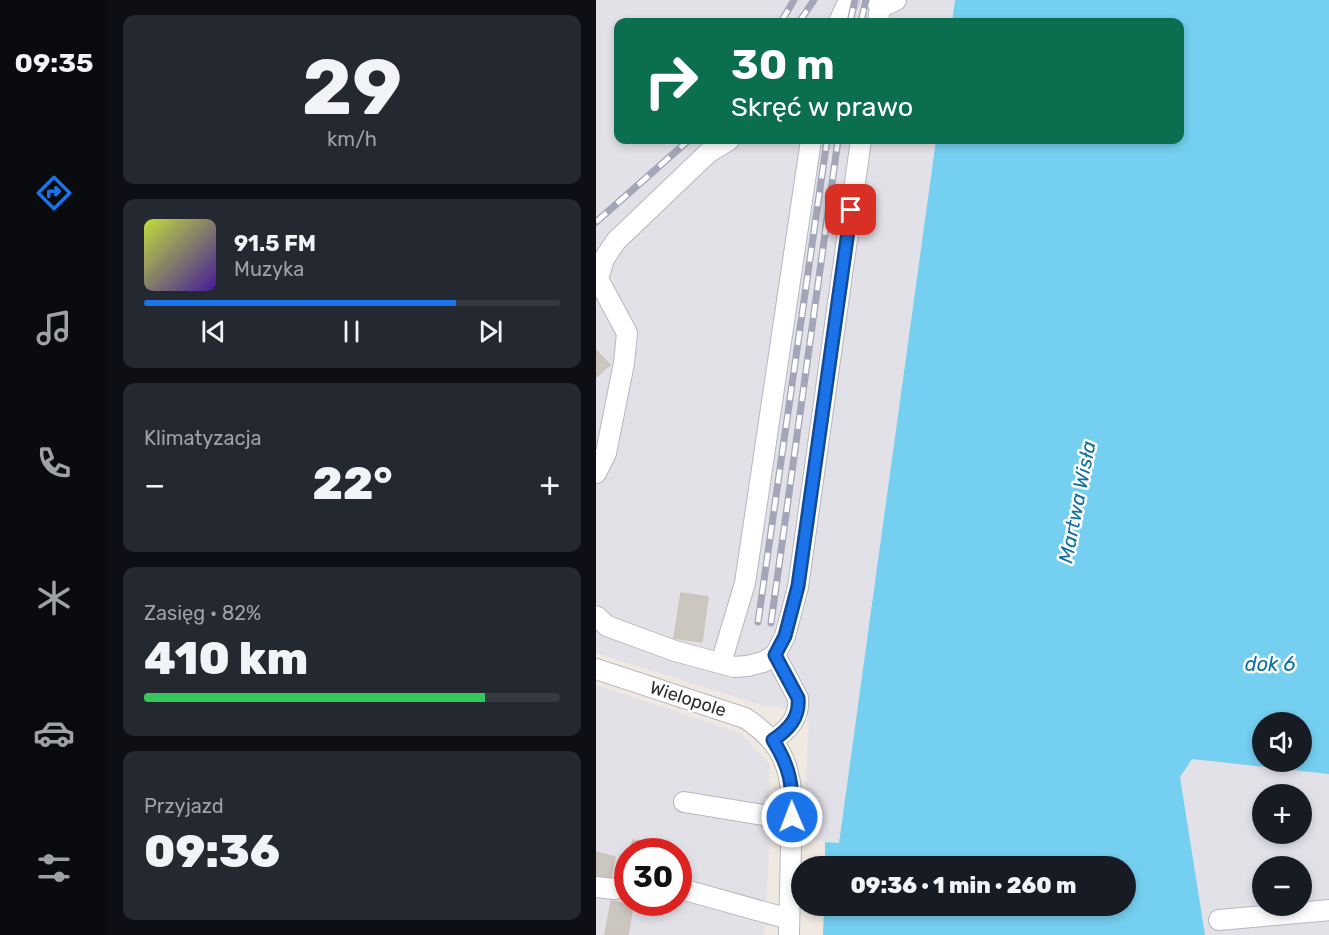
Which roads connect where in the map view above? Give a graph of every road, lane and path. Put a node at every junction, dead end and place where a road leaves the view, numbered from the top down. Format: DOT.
graph roads {
  1 [pos="849,0"];
  2 [pos="841,18"];
  3 [pos="723,144"];
  4 [pos="810,144"];
  5 [pos="860,144"];
  6 [pos="596,473"];
  7 [pos="596,616"];
  8 [pos="775,655"];
  9 [pos="721,663"];
  10 [pos="596,669"];
  11 [pos="773,740"];
  12 [pos="683,802"];
  13 [pos="792,817"];
  14 [pos="596,887"];
  15 [pos="614,889"];
  16 [pos="692,893"];
  17 [pos="1330,910"];
  18 [pos="1219,920"];
  19 [pos="789,927"];
  1 -- 2 [label="street"];
  3 -- 6 [label="street"];
  4 -- 9 [label="street"];
  5 -- 8 [label="street"];
  7 -- 9 [label="street"];
  8 -- 9 [label="street"];
  8 -- 11 [label="street"];
  10 -- 11 [label="street, Wielopole"];
  11 -- 13 [label="street"];
  12 -- 13 [label="street"];
  13 -- 19 [label="street"];
  14 -- 15 [label="street"];
  16 -- 19 [label="street"];
  17 -- 18 [label="street"];
}
